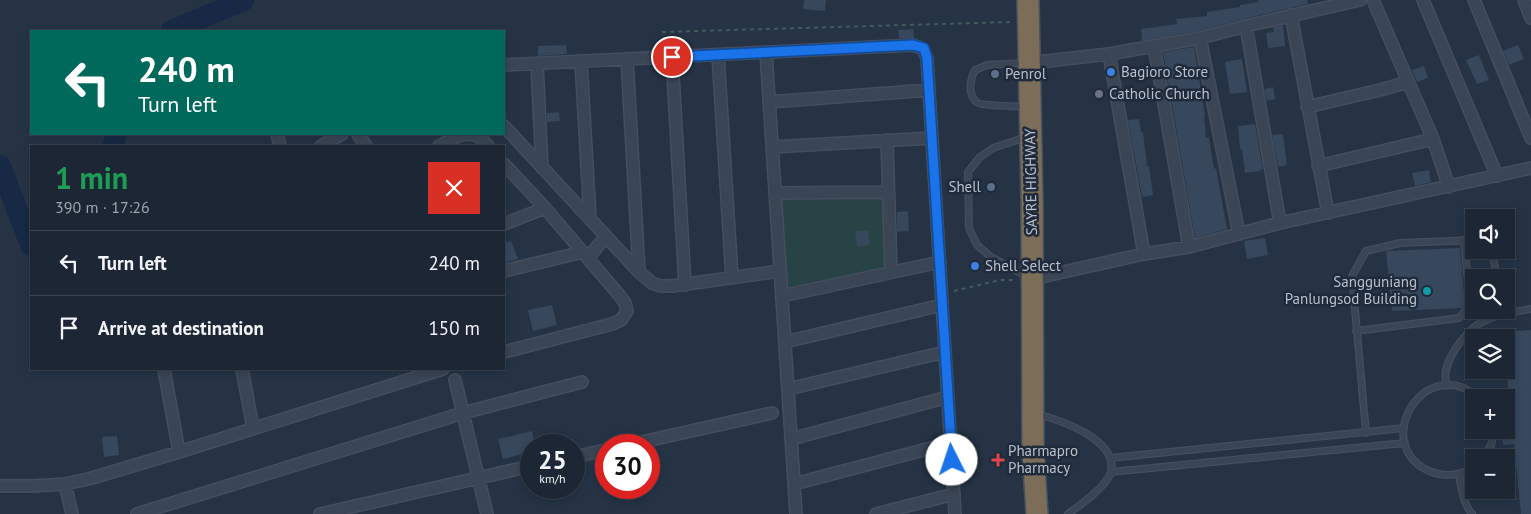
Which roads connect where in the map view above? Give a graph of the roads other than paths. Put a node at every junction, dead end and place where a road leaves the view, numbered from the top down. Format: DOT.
graph roads {
  1 [pos="1028,0"];
  2 [pos="1360,0"];
  3 [pos="1373,0"];
  4 [pos="1423,0"];
  5 [pos="1474,0"];
  6 [pos="1524,0"];
  7 [pos="1291,15"];
  8 [pos="1531,18"];
  9 [pos="1246,26"];
  10 [pos="1200,38"];
  11 [pos="1154,46"];
  12 [pos="766,52"];
  13 [pos="718,54"];
  14 [pos="1109,54"];
  15 [pos="672,57"];
  16 [pos="627,59"];
  17 [pos="581,61"];
  18 [pos="1029,63"];
  19 [pos="536,64"];
  20 [pos="505,65"];
  21 [pos="1408,82"];
  22 [pos="929,90"];
  23 [pos="769,102"];
  24 [pos="1030,107"];
  25 [pos="1307,107"];
  26 [pos="505,127"];
  27 [pos="340,135"];
  28 [pos="467,135"];
  29 [pos="474,135"];
  30 [pos="1030,135"];
  31 [pos="932,138"];
  32 [pos="1531,138"];
  33 [pos="1433,139"];
  34 [pos="887,140"];
  35 [pos="323,145"];
  36 [pos="441,145"];
  37 [pos="487,145"];
  38 [pos="772,147"];
  39 [pos="505,165"];
  40 [pos="1318,166"];
  41 [pos="542,168"];
  42 [pos="1531,168"];
  43 [pos="1497,176"];
  44 [pos="1449,187"];
  45 [pos="888,192"];
  46 [pos="775,193"];
  47 [pos="545,208"];
  48 [pos="1328,214"];
  49 [pos="590,219"];
  50 [pos="1280,223"];
  51 [pos="505,224"];
  52 [pos="1239,234"];
  53 [pos="606,236"];
  54 [pos="1464,240"];
  55 [pos="1189,247"];
  56 [pos="1144,254"];
  57 [pos="586,255"];
  58 [pos="940,262"];
  59 [pos="505,271"];
  60 [pos="780,271"];
  61 [pos="640,272"];
  62 [pos="891,272"];
  63 [pos="732,278"];
  64 [pos="1032,279"];
  65 [pos="685,286"];
  66 [pos="782,296"];
  67 [pos="942,299"];
  68 [pos="1531,309"];
  69 [pos="1515,311"];
  70 [pos="1487,319"];
  71 [pos="1356,331"];
  72 [pos="785,342"];
  73 [pos="505,352"];
  74 [pos="945,352"];
  75 [pos="164,370"];
  76 [pos="242,370"];
  77 [pos="440,370"];
  78 [pos="455,380"];
  79 [pos="582,382"];
  80 [pos="1446,386"];
  81 [pos="788,389"];
  82 [pos="1466,389"];
  83 [pos="948,398"];
  84 [pos="463,413"];
  85 [pos="772,413"];
  86 [pos="1032,413"];
  87 [pos="253,428"];
  88 [pos="1404,428"];
  89 [pos="1366,432"];
  90 [pos="660,438"];
  91 [pos="791,439"];
  92 [pos="950,443"];
  93 [pos="1405,443"];
  94 [pos="179,452"];
  95 [pos="1110,458"];
  96 [pos="520,468"];
  97 [pos="1465,471"];
  98 [pos="1111,472"];
  99 [pos="1459,474"];
  100 [pos="478,477"];
  101 [pos="65,484"];
  102 [pos="794,484"];
  103 [pos="0,486"];
  104 [pos="954,494"];
  105 [pos="72,514"];
  106 [pos="137,514"];
  107 [pos="320,514"];
  108 [pos="487,514"];
  109 [pos="796,514"];
  110 [pos="876,514"];
  111 [pos="955,514"];
  112 [pos="1037,514"];
  113 [pos="1068,514"];
  114 [pos="1472,514"];
  1 -- 18 [label="highway, SAYRE HIGHWAY"];
  2 -- 7 [label="street"];
  3 -- 21 [label="street"];
  4 -- 43 [label="street"];
  5 -- 32 [label="street"];
  6 -- 8 [label="street"];
  7 -- 9 [label="street"];
  7 -- 25 [label="street"];
  9 -- 10 [label="street"];
  9 -- 50 [label="street"];
  10 -- 11 [label="street"];
  10 -- 52 [label="street"];
  11 -- 14 [label="street"];
  11 -- 55 [label="street"];
  12 -- 13 [label="street"];
  12 -- 22 [label="street"];
  12 -- 23 [label="street"];
  13 -- 15 [label="street"];
  13 -- 63 [label="street"];
  14 -- 18 [label="street"];
  14 -- 56 [label="street"];
  15 -- 16 [label="street"];
  15 -- 65 [label="street"];
  16 -- 17 [label="street"];
  16 -- 61 [label="street"];
  17 -- 19 [label="street"];
  17 -- 49 [label="street"];
  18 -- 24 [label="highway, SAYRE HIGHWAY"];
  18 -- 24 [label="lane"];
  19 -- 20 [label="street"];
  19 -- 41 [label="street"];
  21 -- 25 [label="street"];
  21 -- 33 [label="street"];
  22 -- 23 [label="street"];
  22 -- 31 [label="street"];
  23 -- 38 [label="street"];
  24 -- 30 [label="highway, SAYRE HIGHWAY"];
  25 -- 40 [label="street"];
  26 -- 41 [label="street"];
  27 -- 35 [label="street"];
  28 -- 36 [label="street"];
  29 -- 37 [label="street"];
  30 -- 64 [label="highway, SAYRE HIGHWAY"];
  30 -- 64 [label="lane"];
  31 -- 34 [label="street"];
  31 -- 58 [label="street"];
  33 -- 40 [label="street"];
  33 -- 44 [label="street"];
  34 -- 38 [label="street"];
  34 -- 45 [label="street"];
  38 -- 46 [label="street"];
  39 -- 47 [label="street"];
  40 -- 48 [label="street"];
  41 -- 49 [label="street"];
  42 -- 43 [label="street"];
  43 -- 44 [label="street"];
  44 -- 48 [label="street"];
  45 -- 46 [label="street"];
  45 -- 62 [label="street"];
  46 -- 60 [label="street"];
  47 -- 51 [label="street"];
  47 -- 57 [label="street"];
  48 -- 50 [label="street"];
  49 -- 53 [label="street"];
  50 -- 52 [label="street"];
  52 -- 55 [label="street"];
  53 -- 57 [label="street"];
  53 -- 61 [label="street"];
  54 -- 71 [label="lane"];
  54 -- 71 [label="lane"];
  55 -- 56 [label="street"];
  56 -- 64 [label="street"];
  57 -- 59 [label="street"];
  57 -- 73 [label="street"];
  58 -- 62 [label="street"];
  58 -- 67 [label="street"];
  60 -- 63 [label="street"];
  60 -- 66 [label="street"];
  61 -- 65 [label="street"];
  62 -- 66 [label="street"];
  63 -- 65 [label="street"];
  64 -- 86 [label="highway, SAYRE HIGHWAY"];
  66 -- 72 [label="street"];
  67 -- 72 [label="street"];
  67 -- 74 [label="street"];
  68 -- 69 [label="lane"];
  70 -- 80 [label="lane"];
  71 -- 89 [label="lane"];
  72 -- 81 [label="street"];
  74 -- 81 [label="street"];
  74 -- 83 [label="street"];
  75 -- 94 [label="street"];
  76 -- 87 [label="street"];
  77 -- 87 [label="street"];
  78 -- 84 [label="street"];
  79 -- 84 [label="street"];
  80 -- 82 [label="lane"];
  80 -- 88 [label="lane"];
  81 -- 91 [label="street"];
  83 -- 91 [label="street"];
  83 -- 92 [label="street"];
  84 -- 100 [label="street"];
  84 -- 106 [label="street"];
  85 -- 90 [label="street"];
  86 -- 95 [label="lane"];
  86 -- 112 [label="highway, SAYRE HIGHWAY"];
  87 -- 94 [label="street"];
  88 -- 89 [label="lane"];
  88 -- 93 [label="lane"];
  89 -- 95 [label="lane"];
  91 -- 102 [label="street"];
  92 -- 102 [label="street"];
  92 -- 104 [label="street"];
  93 -- 98 [label="lane"];
  93 -- 99 [label="lane"];
  94 -- 101 [label="street"];
  95 -- 98 [label="lane"];
  96 -- 100 [label="street"];
  97 -- 99 [label="lane"];
  98 -- 113 [label="lane"];
  99 -- 114 [label="lane"];
  100 -- 107 [label="street"];
  100 -- 108 [label="street"];
  101 -- 103 [label="street"];
  101 -- 105 [label="street"];
  102 -- 109 [label="street"];
  104 -- 110 [label="street"];
  104 -- 111 [label="street"];
}
